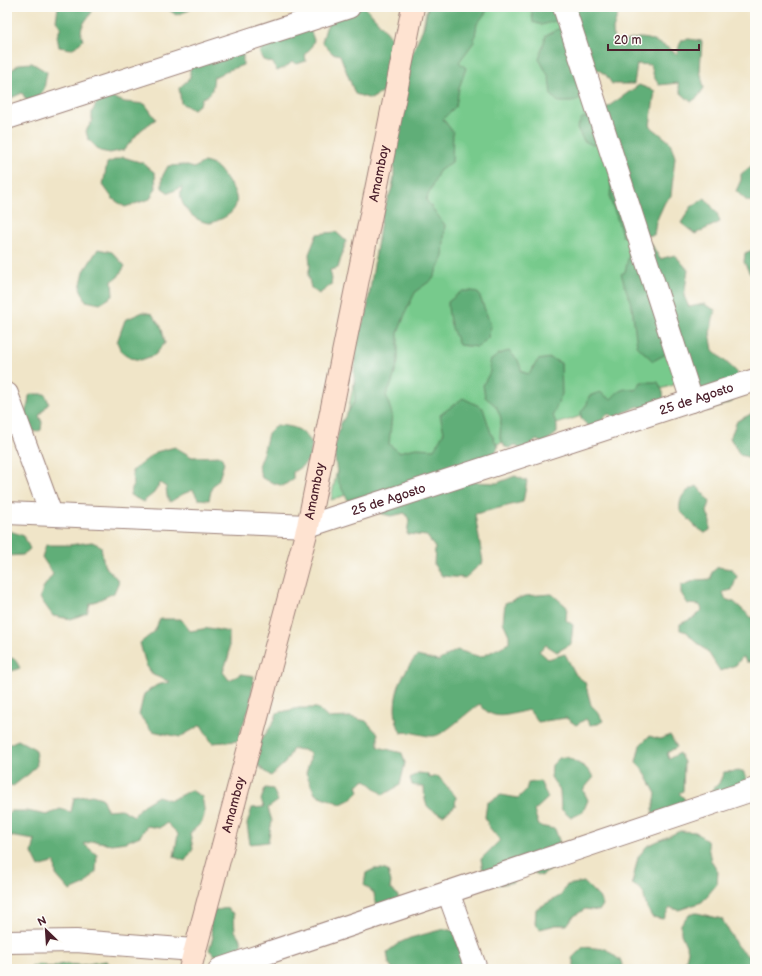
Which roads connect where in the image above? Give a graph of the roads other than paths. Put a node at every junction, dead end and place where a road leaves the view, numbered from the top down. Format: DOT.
graph roads {
  1 [pos="349,7"];
  2 [pos="413,7"];
  3 [pos="564,7"];
  4 [pos="7,118"];
  5 [pos="755,380"];
  6 [pos="7,394"];
  7 [pos="692,401"];
  8 [pos="7,513"];
  9 [pos="51,514"];
  10 [pos="308,526"];
  11 [pos="755,789"];
  12 [pos="448,892"];
  13 [pos="7,942"];
  14 [pos="192,959"];
  15 [pos="220,969"];
  16 [pos="476,969"];
  1 -- 4 [label="street"];
  2 -- 10 [label="street, Amambay"];
  3 -- 7 [label="street"];
  5 -- 7 [label="street, 25 de Agosto"];
  6 -- 9 [label="street"];
  7 -- 10 [label="street, 25 de Agosto"];
  8 -- 9 [label="street, 25 de Agosto"];
  9 -- 10 [label="street, 25 de Agosto"];
  10 -- 14 [label="street, Amambay"];
  11 -- 12 [label="street"];
  12 -- 15 [label="street"];
  12 -- 16 [label="street"];
  13 -- 14 [label="street"];
}
